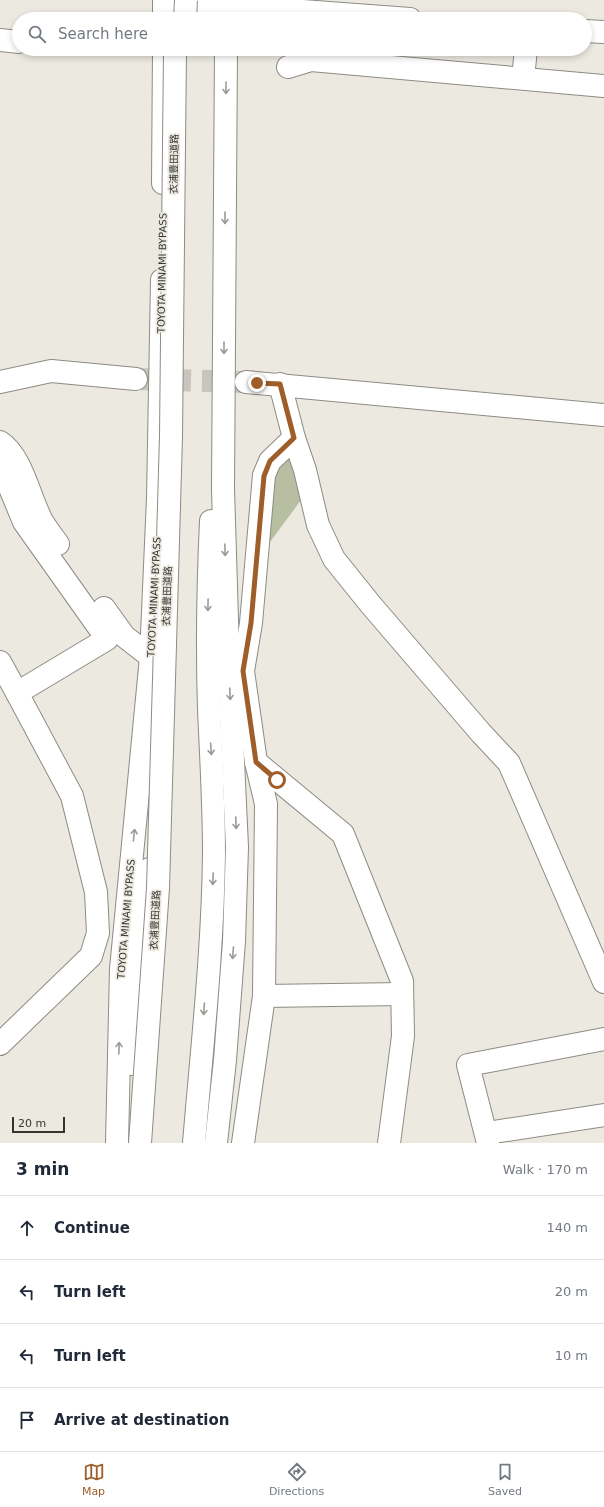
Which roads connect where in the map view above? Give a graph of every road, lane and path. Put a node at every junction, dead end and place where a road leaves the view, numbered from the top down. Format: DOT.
graph roads {
  1 [pos="158,0"];
  2 [pos="164,0"];
  3 [pos="176,0"];
  4 [pos="186,0"];
  5 [pos="226,8"];
  6 [pos="164,12"];
  7 [pos="176,12"];
  8 [pos="185,12"];
  9 [pos="293,12"];
  10 [pos="592,31"];
  11 [pos="604,32"];
  12 [pos="0,40"];
  13 [pos="12,41"];
  14 [pos="164,56"];
  15 [pos="175,56"];
  16 [pos="185,56"];
  17 [pos="226,56"];
  18 [pos="525,56"];
  19 [pos="288,67"];
  20 [pos="523,78"];
  21 [pos="604,86"];
  22 [pos="136,379"];
  23 [pos="0,382"];
  24 [pos="246,382"];
  25 [pos="280,384"];
  26 [pos="224,399"];
  27 [pos="604,415"];
  28 [pos="294,438"];
  29 [pos="0,442"];
  30 [pos="0,464"];
  31 [pos="158,498"];
  32 [pos="151,657"];
  33 [pos="0,662"];
  34 [pos="17,693"];
  35 [pos="256,762"];
  36 [pos="604,982"];
  37 [pos="402,994"];
  38 [pos="264,996"];
  39 [pos="604,1039"];
  40 [pos="0,1044"];
  41 [pos="604,1115"];
  42 [pos="487,1138"];
  43 [pos="117,1143"];
  44 [pos="125,1143"];
  45 [pos="140,1143"];
  46 [pos="150,1143"];
  47 [pos="194,1143"];
  48 [pos="216,1143"];
  49 [pos="242,1143"];
  50 [pos="389,1143"];
  1 -- 2 [label="main road"];
  2 -- 5 [label="main road"];
  2 -- 6 [label="main road"];
  3 -- 7 [label="main road"];
  4 -- 8 [label="main road, bridge"];
  5 -- 9 [label="main road"];
  10 -- 11 [label="main road"];
  12 -- 13 [label="main road"];
  14 -- 31 [label="main road, TOYOTA MINAMI BYPASS"];
  15 -- 45 [label="main road, 衣浦豊田道路, bridge"];
  16 -- 46 [label="main road, 衣浦豊田道路"];
  17 -- 26 [label="main road, one-way"];
  18 -- 20 [label="main road"];
  19 -- 20 [label="main road"];
  20 -- 21 [label="main road"];
  22 -- 23 [label="main road"];
  24 -- 25 [label="main road"];
  25 -- 27 [label="main road"];
  25 -- 28 [label="main road"];
  26 -- 47 [label="main road, one-way"];
  26 -- 48 [label="main road, one-way"];
  28 -- 35 [label="main road"];
  28 -- 36 [label="main road"];
  29 -- 32 [label="main road"];
  30 -- 34 [label="main road"];
  31 -- 32 [label="main road, TOYOTA MINAMI BYPASS"];
  31 -- 44 [label="main road, 衣浦豊田道路"];
  43 -- 32 [label="main road, TOYOTA MINAMI BYPASS, one-way"];
  33 -- 34 [label="main road"];
  34 -- 40 [label="main road"];
  35 -- 37 [label="main road"];
  35 -- 38 [label="main road"];
  37 -- 38 [label="main road"];
  37 -- 50 [label="main road"];
  38 -- 49 [label="main road"];
  39 -- 42 [label="main road"];
  41 -- 42 [label="main road"];
}
